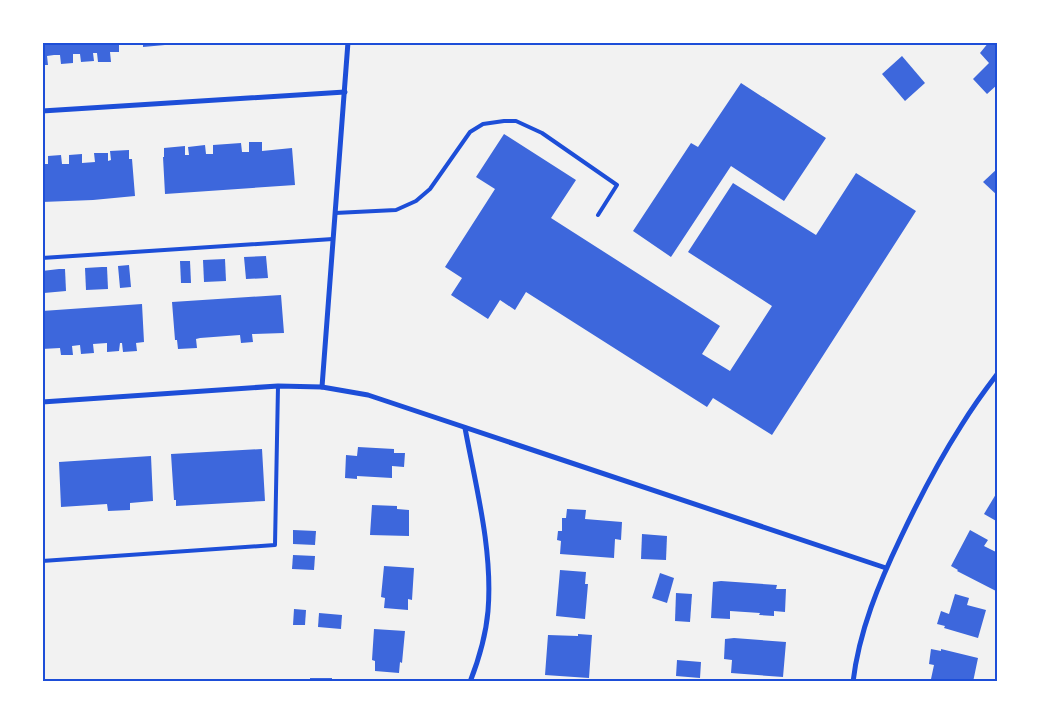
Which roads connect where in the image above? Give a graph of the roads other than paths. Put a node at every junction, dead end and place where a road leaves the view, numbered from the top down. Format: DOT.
graph roads {
  1 [pos="348,42"];
  2 [pos="345,92"];
  3 [pos="42,111"];
  4 [pos="336,213"];
  5 [pos="598,215"];
  6 [pos="333,239"];
  7 [pos="42,258"];
  8 [pos="998,373"];
  9 [pos="278,386"];
  10 [pos="322,387"];
  11 [pos="42,402"];
  12 [pos="465,428"];
  13 [pos="42,561"];
  14 [pos="886,568"];
  15 [pos="470,682"];
  16 [pos="853,682"];
  1 -- 2 [label="street"];
  2 -- 3 [label="street"];
  2 -- 4 [label="street"];
  4 -- 5 [label="lane"];
  4 -- 6 [label="street"];
  6 -- 7 [label="lane"];
  6 -- 10 [label="street"];
  8 -- 14 [label="street"];
  9 -- 10 [label="street"];
  9 -- 11 [label="street"];
  9 -- 13 [label="lane"];
  10 -- 12 [label="street"];
  12 -- 14 [label="street"];
  12 -- 15 [label="street"];
  14 -- 16 [label="street"];
}
